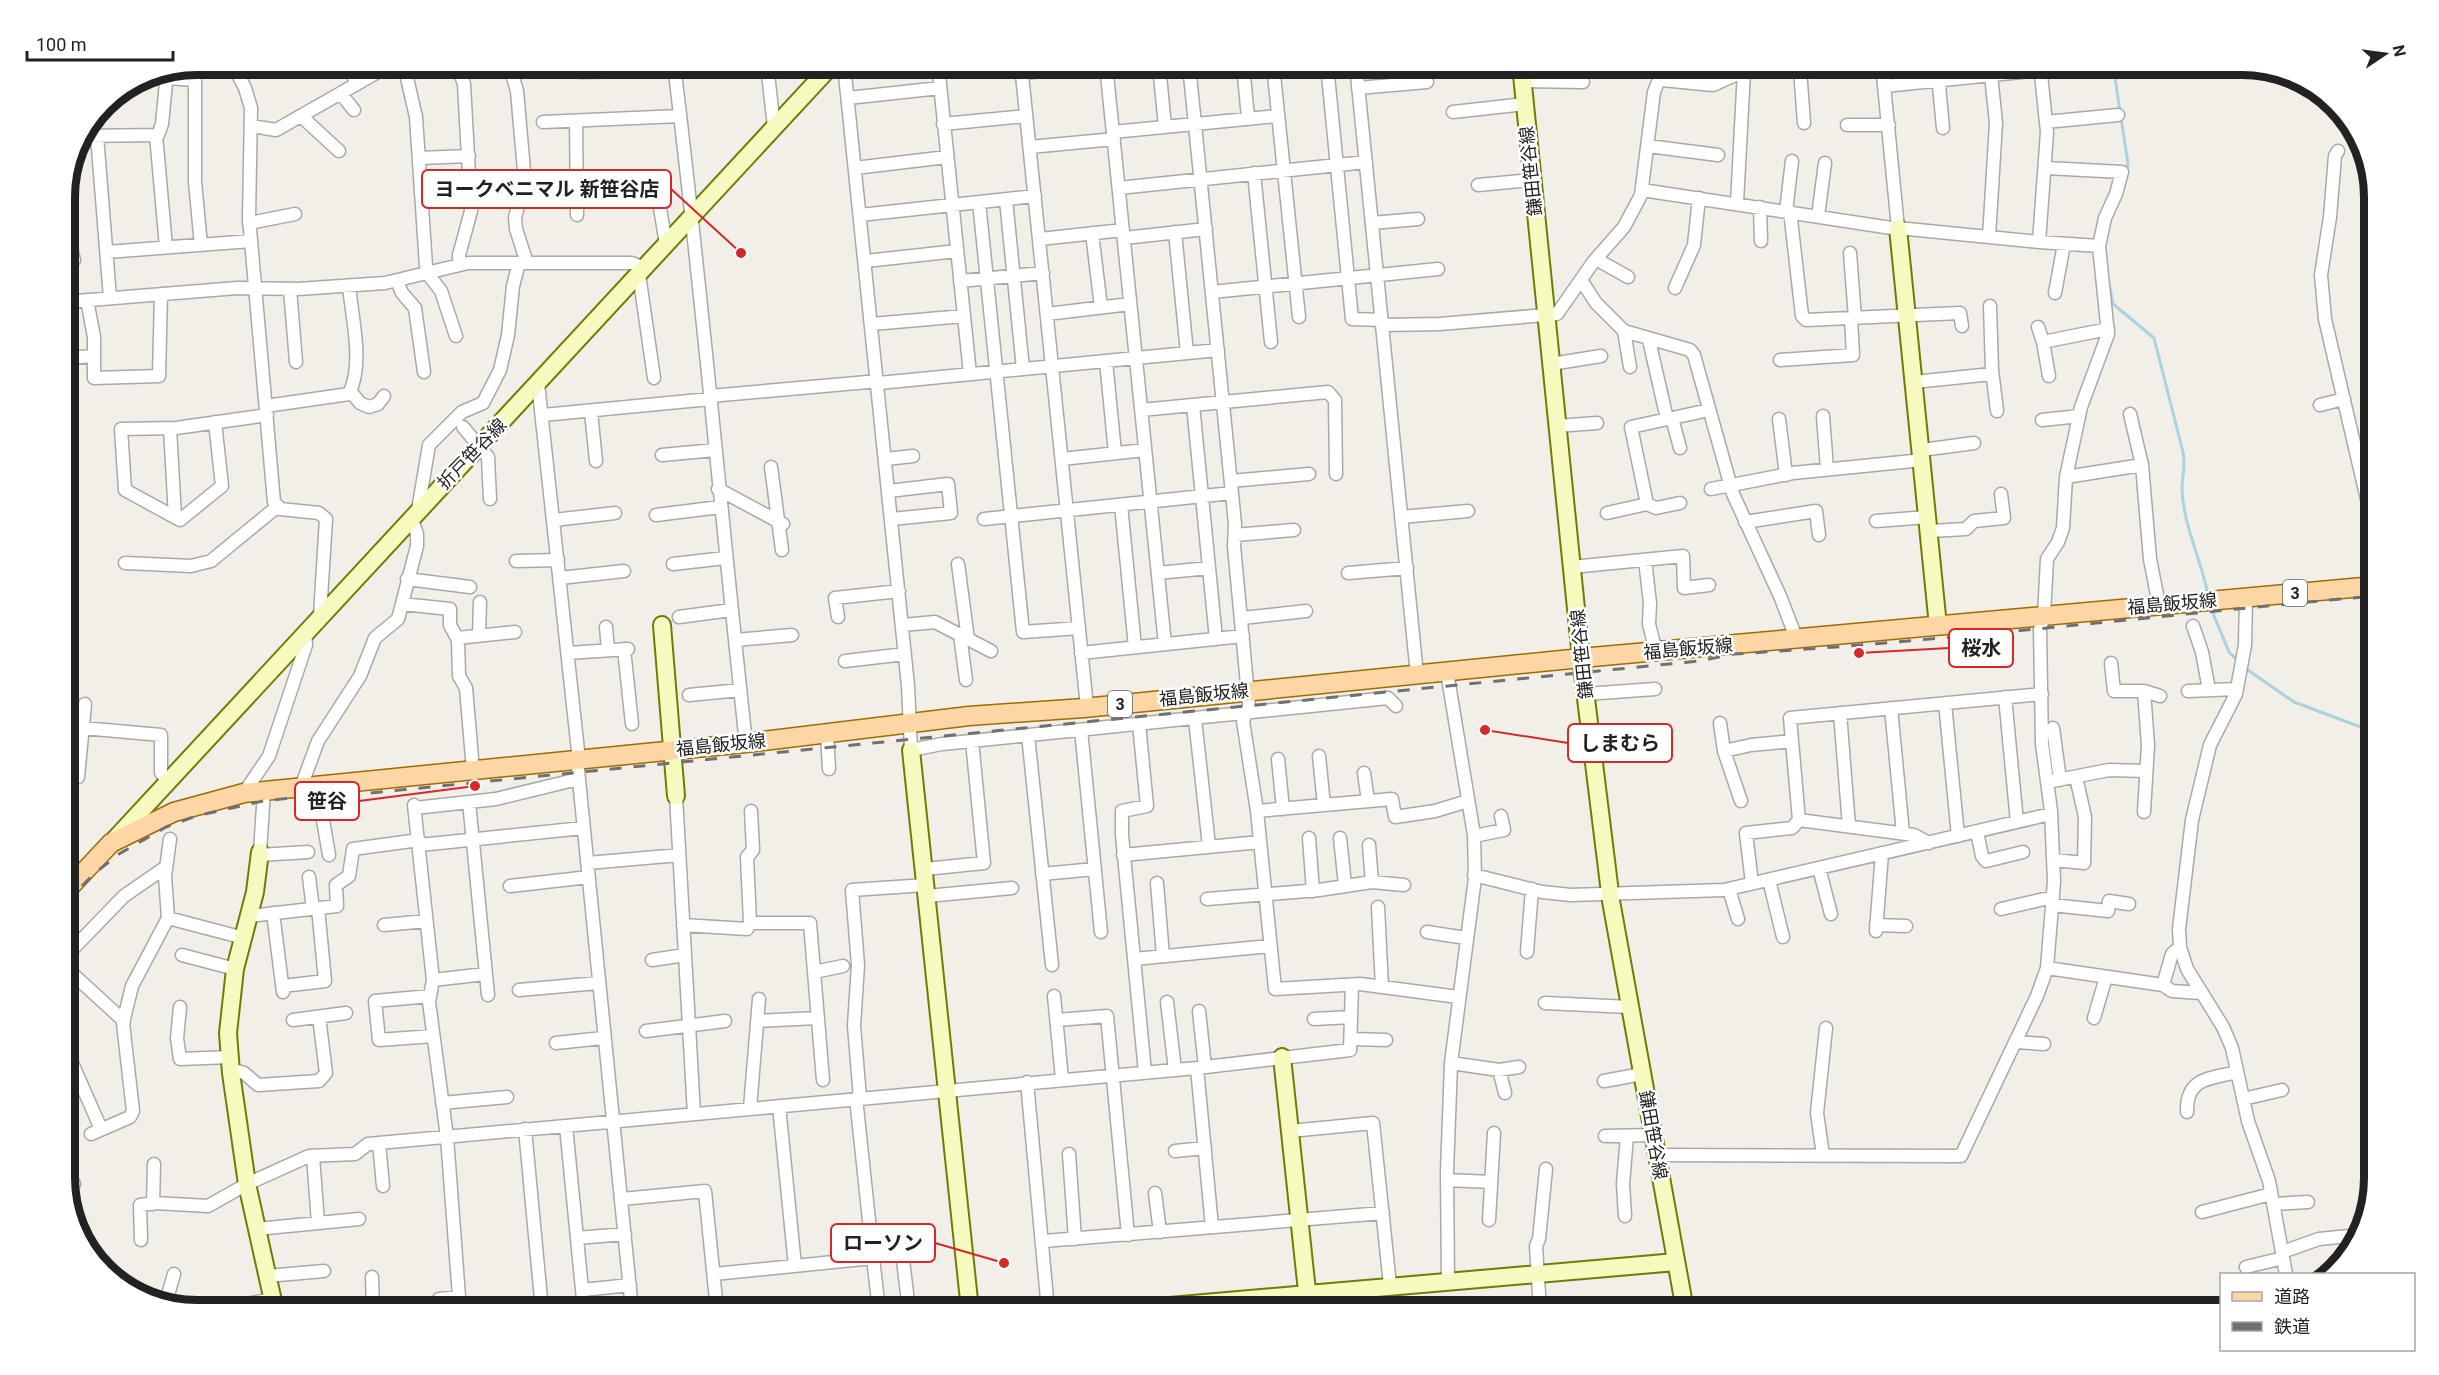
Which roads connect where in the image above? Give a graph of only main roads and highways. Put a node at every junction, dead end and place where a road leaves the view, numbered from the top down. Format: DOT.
graph roads {
  1 [pos="2364,587"];
  2 [pos="75,881"];
  1 -- 2 [label="main road, 福島飯坂線 / 3"];
}
